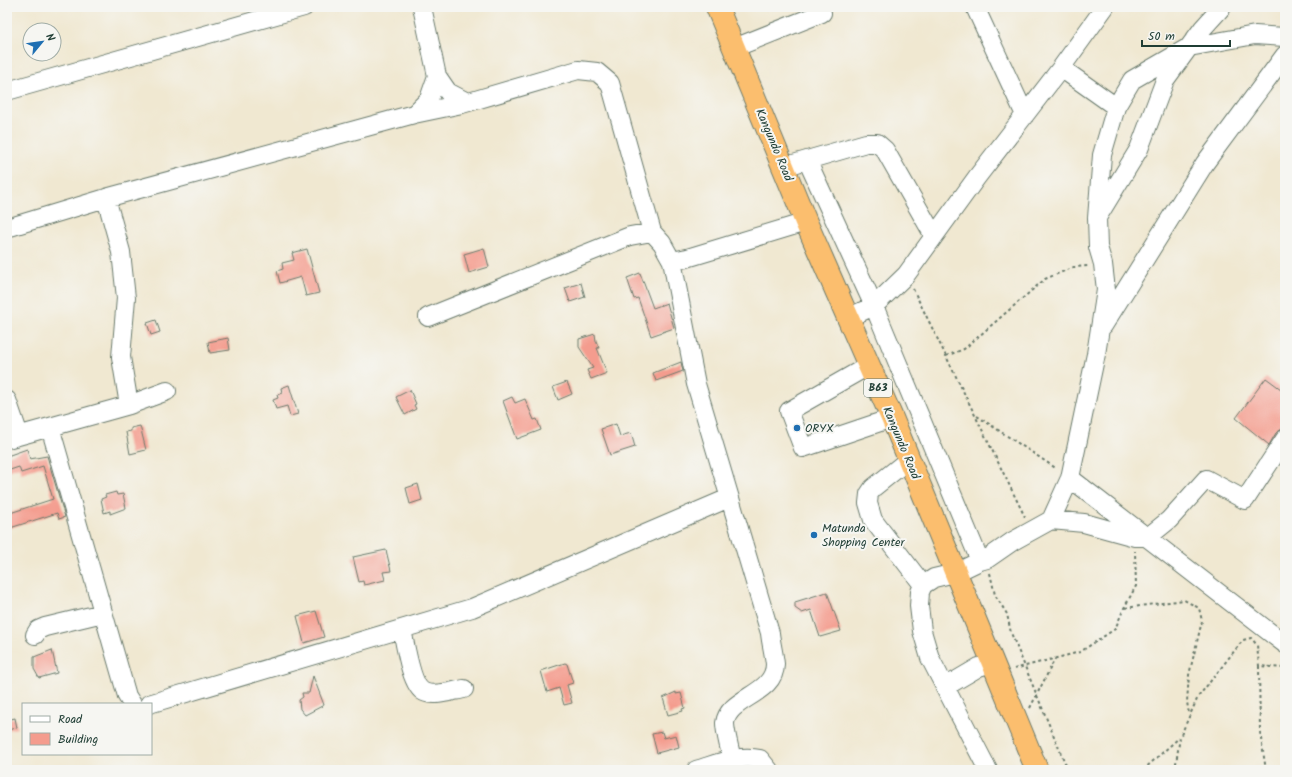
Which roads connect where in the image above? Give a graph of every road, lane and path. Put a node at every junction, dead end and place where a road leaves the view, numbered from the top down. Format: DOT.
graph roads {
  1 [pos="304,7"];
  2 [pos="422,7"];
  3 [pos="717,7"];
  4 [pos="975,7"];
  5 [pos="1105,7"];
  6 [pos="1222,7"];
  7 [pos="822,12"];
  8 [pos="1285,37"];
  9 [pos="1189,47"];
  10 [pos="734,48"];
  11 [pos="1285,55"];
  12 [pos="1061,68"];
  13 [pos="437,76"];
  14 [pos="7,91"];
  15 [pos="467,102"];
  16 [pos="1116,106"];
  17 [pos="414,114"];
  18 [pos="1025,115"];
  19 [pos="807,160"];
  20 [pos="783,167"];
  21 [pos="106,198"];
  22 [pos="1097,218"];
  23 [pos="806,222"];
  24 [pos="7,228"];
  25 [pos="652,232"];
  26 [pos="934,236"];
  27 [pos="672,261"];
  28 [pos="1103,264"];
  29 [pos="906,275"];
  30 [pos="874,306"];
  31 [pos="428,317"];
  32 [pos="847,318"];
  33 [pos="1099,333"];
  34 [pos="946,356"];
  35 [pos="868,366"];
  36 [pos="168,391"];
  37 [pos="7,400"];
  38 [pos="130,405"];
  39 [pos="976,416"];
  40 [pos="892,418"];
  41 [pos="50,427"];
  42 [pos="13,437"];
  43 [pos="1285,439"];
  44 [pos="908,460"];
  45 [pos="1070,478"];
  46 [pos="729,498"];
  47 [pos="1051,520"];
  48 [pos="1031,531"];
  49 [pos="1141,537"];
  50 [pos="980,561"];
  51 [pos="955,573"];
  52 [pos="992,584"];
  53 [pos="924,585"];
  54 [pos="1124,608"];
  55 [pos="103,613"];
  56 [pos="402,629"];
  57 [pos="35,635"];
  58 [pos="1285,644"];
  59 [pos="1056,658"];
  60 [pos="1259,666"];
  61 [pos="1027,667"];
  62 [pos="994,668"];
  63 [pos="1285,668"];
  64 [pos="945,687"];
  65 [pos="464,688"];
  66 [pos="1038,694"];
  67 [pos="131,703"];
  68 [pos="152,703"];
  69 [pos="1190,716"];
  70 [pos="1018,726"];
  71 [pos="1180,737"];
  72 [pos="732,759"];
  73 [pos="696,770"];
  74 [pos="769,770"];
  75 [pos="988,770"];
  76 [pos="1037,770"];
  77 [pos="1068,770"];
  78 [pos="1142,770"];
  79 [pos="1175,770"];
  80 [pos="1266,770"];
  1 -- 14 [label="street"];
  2 -- 13 [label="street"];
  3 -- 10 [label="highway, Kangundo Road / B63"];
  4 -- 18 [label="street"];
  5 -- 12 [label="street"];
  6 -- 9 [label="street"];
  7 -- 10 [label="street"];
  8 -- 9 [label="street"];
  9 -- 16 [label="street"];
  9 -- 22 [label="street"];
  10 -- 20 [label="highway, Kangundo Road / B63"];
  11 -- 33 [label="street"];
  12 -- 16 [label="street"];
  12 -- 18 [label="street"];
  13 -- 15 [label="street"];
  13 -- 17 [label="street"];
  15 -- 17 [label="street"];
  15 -- 25 [label="street"];
  16 -- 22 [label="street"];
  17 -- 21 [label="street"];
  18 -- 26 [label="street"];
  19 -- 20 [label="street"];
  19 -- 26 [label="street"];
  19 -- 30 [label="street"];
  20 -- 23 [label="highway, Kangundo Road / B63"];
  21 -- 24 [label="street"];
  21 -- 38 [label="street"];
  22 -- 28 [label="street"];
  23 -- 27 [label="street"];
  23 -- 32 [label="highway, Kangundo Road / B63"];
  25 -- 27 [label="street"];
  25 -- 31 [label="street"];
  26 -- 29 [label="street"];
  27 -- 46 [label="street"];
  28 -- 33 [label="street"];
  28 -- 34 [label="path"];
  29 -- 30 [label="street"];
  29 -- 34 [label="path"];
  30 -- 32 [label="street"];
  30 -- 50 [label="street"];
  32 -- 35 [label="highway, Kangundo Road / B63"];
  33 -- 45 [label="street"];
  34 -- 39 [label="path"];
  35 -- 40 [label="highway, Kangundo Road / B63"];
  35 -- 40 [label="street"];
  36 -- 38 [label="street"];
  37 -- 42 [label="street"];
  38 -- 41 [label="street"];
  39 -- 45 [label="path"];
  39 -- 48 [label="path"];
  40 -- 44 [label="highway, Kangundo Road / B63"];
  41 -- 42 [label="street"];
  41 -- 55 [label="street"];
  43 -- 49 [label="street"];
  44 -- 51 [label="highway, Kangundo Road / B63"];
  44 -- 53 [label="street"];
  45 -- 47 [label="street"];
  45 -- 49 [label="street"];
  46 -- 56 [label="street"];
  46 -- 72 [label="street"];
  47 -- 48 [label="street"];
  47 -- 49 [label="street"];
  48 -- 50 [label="street"];
  49 -- 54 [label="path"];
  49 -- 58 [label="street"];
  50 -- 51 [label="street"];
  51 -- 53 [label="street"];
  51 -- 62 [label="highway, Kangundo Road / B63"];
  52 -- 61 [label="path"];
  53 -- 64 [label="street"];
  54 -- 59 [label="path"];
  54 -- 69 [label="path"];
  55 -- 57 [label="street"];
  55 -- 67 [label="street"];
  56 -- 65 [label="street"];
  56 -- 68 [label="street"];
  59 -- 61 [label="path"];
  59 -- 66 [label="path"];
  60 -- 63 [label="path"];
  60 -- 69 [label="path"];
  60 -- 80 [label="path"];
  61 -- 62 [label="path"];
  61 -- 66 [label="path"];
  62 -- 64 [label="street"];
  62 -- 70 [label="highway, Kangundo Road / B63"];
  64 -- 75 [label="street"];
  66 -- 70 [label="path"];
  66 -- 77 [label="path"];
  69 -- 71 [label="path"];
  70 -- 76 [label="highway, Kangundo Road / B63"];
  71 -- 78 [label="path"];
  71 -- 79 [label="path"];
  72 -- 73 [label="street"];
  72 -- 74 [label="street"];
}
